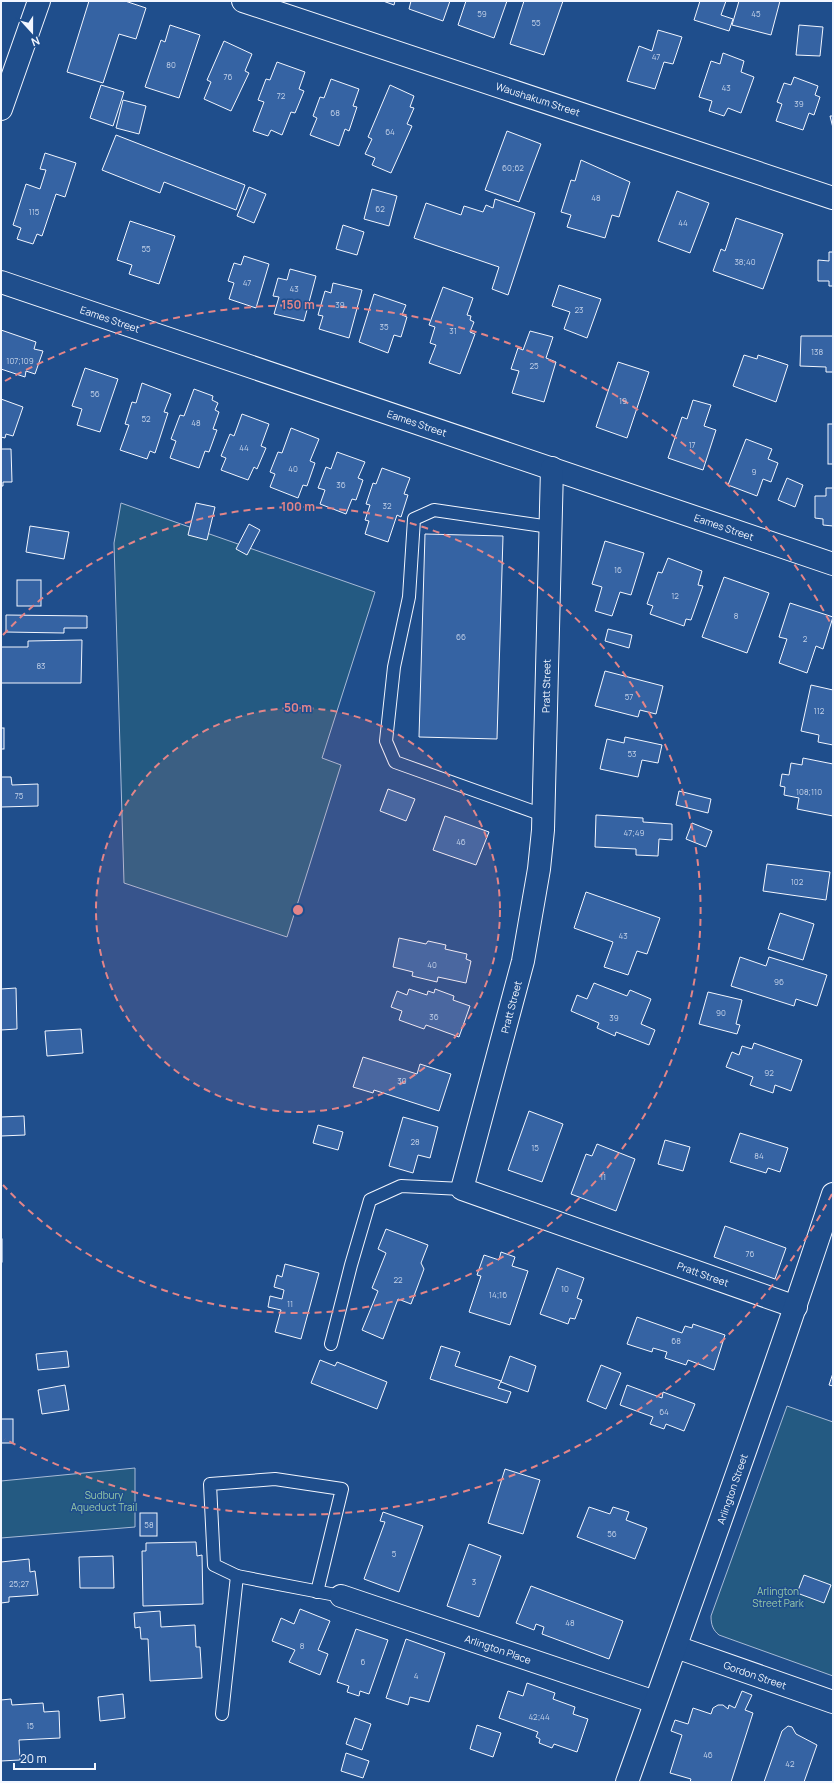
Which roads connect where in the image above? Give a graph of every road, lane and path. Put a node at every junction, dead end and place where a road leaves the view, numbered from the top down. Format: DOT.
graph roads {
  1 [pos="39,1"];
  2 [pos="243,1"];
  3 [pos="1,109"];
  4 [pos="833,198"];
  5 [pos="1,282"];
  6 [pos="552,468"];
  7 [pos="550,527"];
  8 [pos="833,564"];
  9 [pos="543,815"];
  10 [pos="462,1189"];
  11 [pos="833,1194"];
  12 [pos="796,1307"];
  13 [pos="331,1344"];
  14 [pos="237,1576"];
  15 [pos="317,1592"];
  16 [pos="341,1596"];
  17 [pos="676,1647"];
  18 [pos="655,1702"];
  19 [pos="833,1702"];
  20 [pos="222,1714"];
  21 [pos="627,1782"];
  1 -- 3 [label="street"];
  2 -- 4 [label="street, Waushakum Street"];
  5 -- 6 [label="street, Eames Street"];
  6 -- 7 [label="street, Pratt Street"];
  6 -- 8 [label="street, Eames Street"];
  7 -- 9 [label="street, Pratt Street"];
  7 -- 9 [label="lane"];
  9 -- 10 [label="street, Pratt Street"];
  10 -- 12 [label="street, Pratt Street"];
  10 -- 13 [label="lane"];
  11 -- 12 [label="street, Arlington Street"];
  12 -- 17 [label="street, Arlington Street"];
  14 -- 15 [label="lane"];
  14 -- 15 [label="lane"];
  14 -- 20 [label="lane"];
  15 -- 16 [label="lane"];
  16 -- 18 [label="street, Arlington Place"];
  17 -- 18 [label="street, Arlington Street"];
  17 -- 19 [label="street, Gordon Street"];
  18 -- 21 [label="street, Arlington Street"];
}
